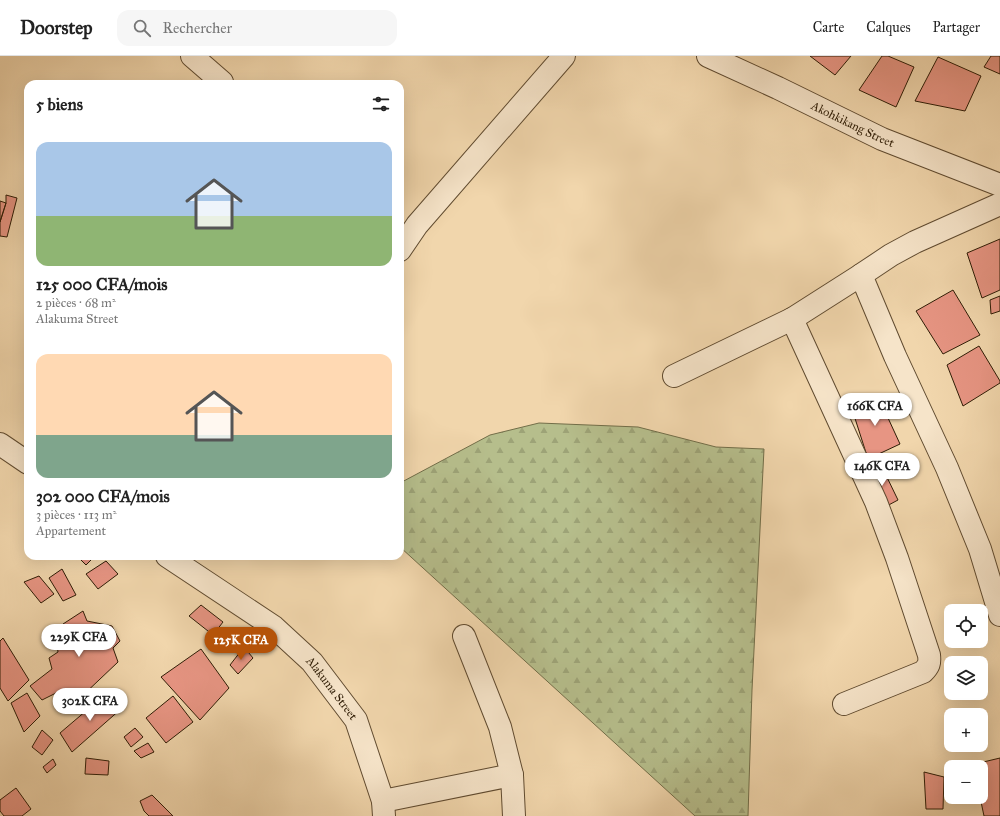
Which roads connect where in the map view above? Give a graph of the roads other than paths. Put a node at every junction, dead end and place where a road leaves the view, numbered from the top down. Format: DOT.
graph roads {
  1 [pos="192,56"];
  2 [pos="564,56"];
  3 [pos="708,56"];
  4 [pos="220,80"];
  5 [pos="1000,185"];
  6 [pos="1000,204"];
  7 [pos="404,244"];
  8 [pos="861,275"];
  9 [pos="792,319"];
  10 [pos="674,376"];
  11 [pos="0,444"];
  12 [pos="24,460"];
  13 [pos="173,560"];
  14 [pos="1000,614"];
  15 [pos="464,636"];
  16 [pos="844,704"];
  17 [pos="512,775"];
  18 [pos="383,809"];
  19 [pos="514,816"];
  1 -- 4 [label="street"];
  2 -- 7 [label="street"];
  3 -- 5 [label="street, Akohkikang Street"];
  6 -- 8 [label="street"];
  8 -- 9 [label="street"];
  8 -- 14 [label="street"];
  9 -- 10 [label="street"];
  9 -- 16 [label="street"];
  11 -- 12 [label="street"];
  13 -- 18 [label="street, Alakuma Street"];
  15 -- 17 [label="street"];
  17 -- 18 [label="street"];
  17 -- 19 [label="street"];
}
